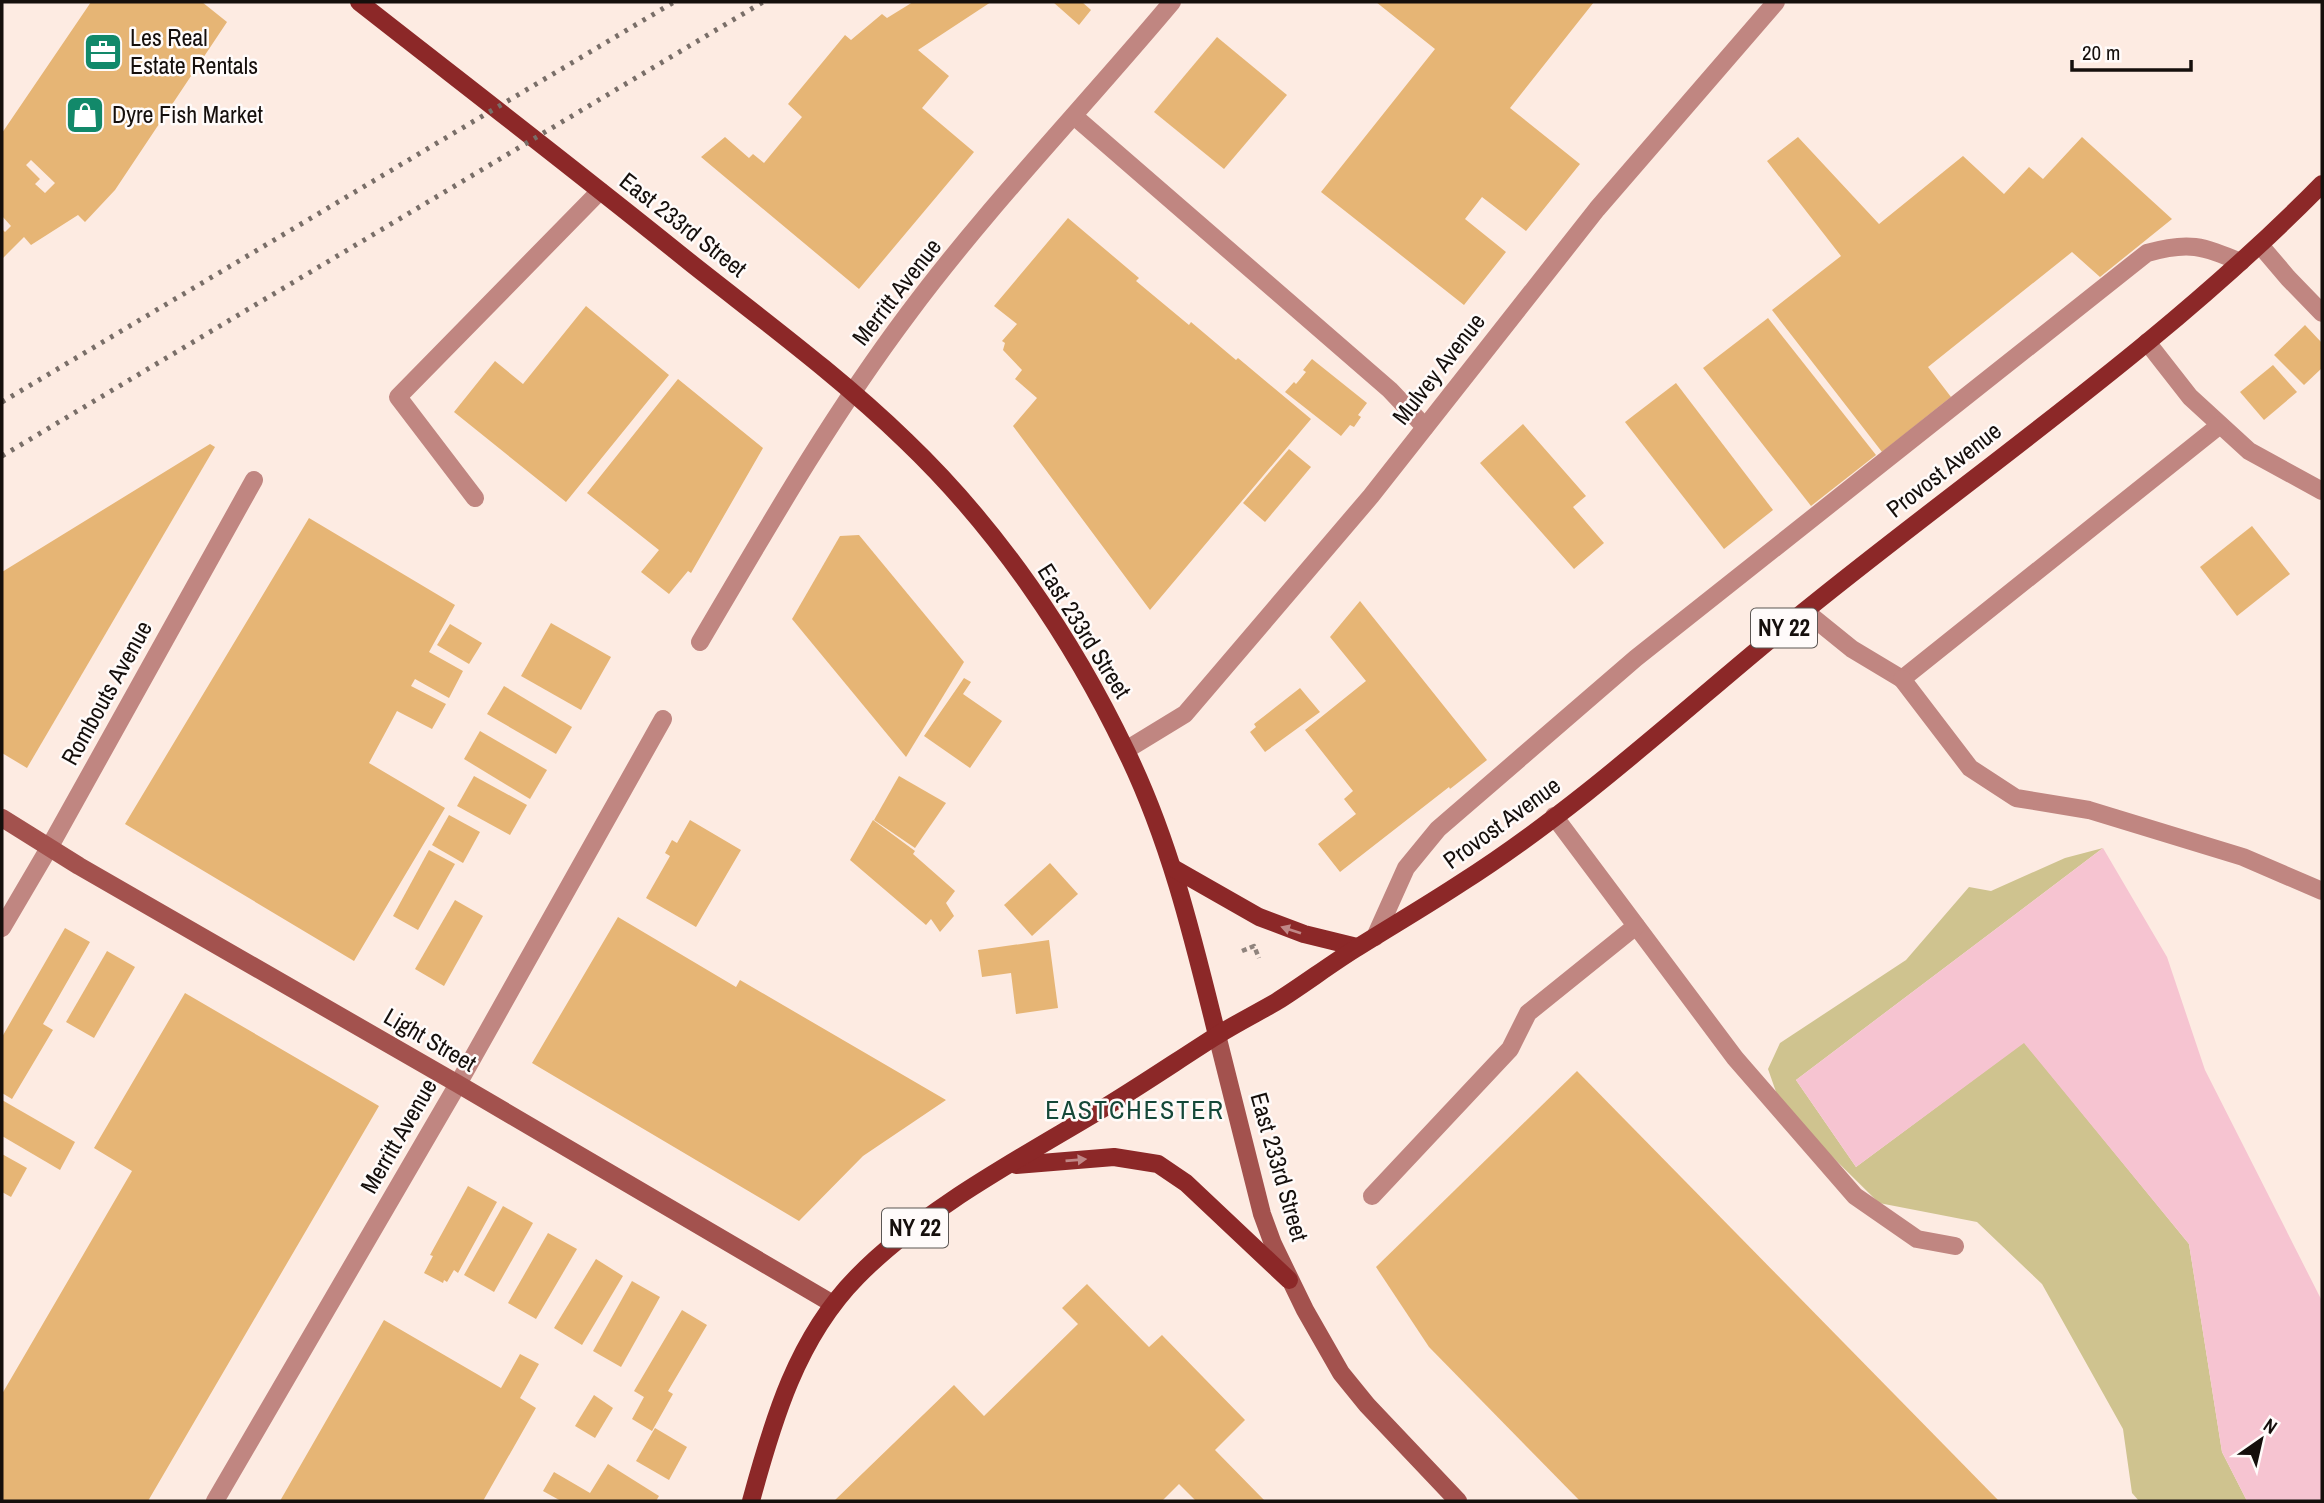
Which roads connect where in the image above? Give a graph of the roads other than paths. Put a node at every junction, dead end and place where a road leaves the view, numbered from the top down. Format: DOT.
graph roads {
  1 [pos="359,2"];
  2 [pos="1172,2"];
  3 [pos="1776,2"];
  4 [pos="1074,116"];
  5 [pos="2322,184"];
  6 [pos="600,191"];
  7 [pos="2260,245"];
  8 [pos="2241,262"];
  9 [pos="2322,313"];
  10 [pos="2147,342"];
  11 [pos="852,393"];
  12 [pos="2220,425"];
  13 [pos="1425,427"];
  14 [pos="254,480"];
  15 [pos="2322,491"];
  16 [pos="475,498"];
  17 [pos="1805,611"];
  18 [pos="700,642"];
  19 [pos="1902,679"];
  20 [pos="663,719"];
  21 [pos="1126,750"];
  22 [pos="1554,816"];
  23 [pos="2,818"];
  24 [pos="49,848"];
  25 [pos="1173,868"];
  26 [pos="2322,891"];
  27 [pos="1636,926"];
  28 [pos="2,928"];
  29 [pos="1375,937"];
  30 [pos="1357,947"];
  31 [pos="1217,1035"];
  32 [pos="458,1084"];
  33 [pos="1009,1166"];
  34 [pos="1372,1196"];
  35 [pos="1955,1246"];
  36 [pos="1289,1280"];
  37 [pos="833,1304"];
  38 [pos="215,1501"];
  39 [pos="751,1501"];
  40 [pos="1458,1501"];
  1 -- 6 [label="main road, East 233rd Street"];
  2 -- 4 [label="street, Merritt Avenue"];
  3 -- 13 [label="street, Mulvey Avenue"];
  4 -- 11 [label="street, Merritt Avenue"];
  4 -- 13 [label="street"];
  5 -- 7 [label="main road, Provost Avenue / NY 22"];
  6 -- 11 [label="main road, East 233rd Street"];
  6 -- 16 [label="street"];
  7 -- 8 [label="main road, Provost Avenue / NY 22"];
  7 -- 9 [label="street"];
  8 -- 10 [label="main road, Provost Avenue / NY 22"];
  8 -- 29 [label="street"];
  10 -- 12 [label="street"];
  10 -- 17 [label="main road, Provost Avenue / NY 22"];
  11 -- 18 [label="street, Merritt Avenue"];
  11 -- 21 [label="main road, East 233rd Street"];
  12 -- 15 [label="street"];
  12 -- 19 [label="street"];
  13 -- 21 [label="street, Mulvey Avenue"];
  14 -- 24 [label="street, Rombouts Avenue"];
  17 -- 19 [label="street"];
  17 -- 22 [label="main road, Provost Avenue / NY 22"];
  19 -- 26 [label="street"];
  20 -- 32 [label="street, Merritt Avenue"];
  21 -- 25 [label="main road, East 233rd Street"];
  22 -- 27 [label="street"];
  22 -- 29 [label="main road, Provost Avenue / NY 22"];
  23 -- 24 [label="street, Light Street"];
  24 -- 28 [label="street, Rombouts Avenue"];
  24 -- 32 [label="street, Light Street"];
  30 -- 25 [label="main road, one-way"];
  25 -- 31 [label="main road, East 233rd Street"];
  27 -- 34 [label="street"];
  27 -- 35 [label="street"];
  29 -- 30 [label="main road, Provost Avenue / NY 22"];
  30 -- 31 [label="main road, Provost Avenue / NY 22"];
  31 -- 33 [label="main road, Provost Avenue / NY 22"];
  31 -- 36 [label="street, East 233rd Street"];
  32 -- 37 [label="street, Light Street"];
  32 -- 38 [label="street, Merritt Avenue"];
  33 -- 36 [label="main road, one-way"];
  33 -- 37 [label="main road, Provost Avenue / NY 22"];
  36 -- 40 [label="street, East 233rd Street"];
  37 -- 39 [label="main road, Provost Avenue / NY 22"];
}
